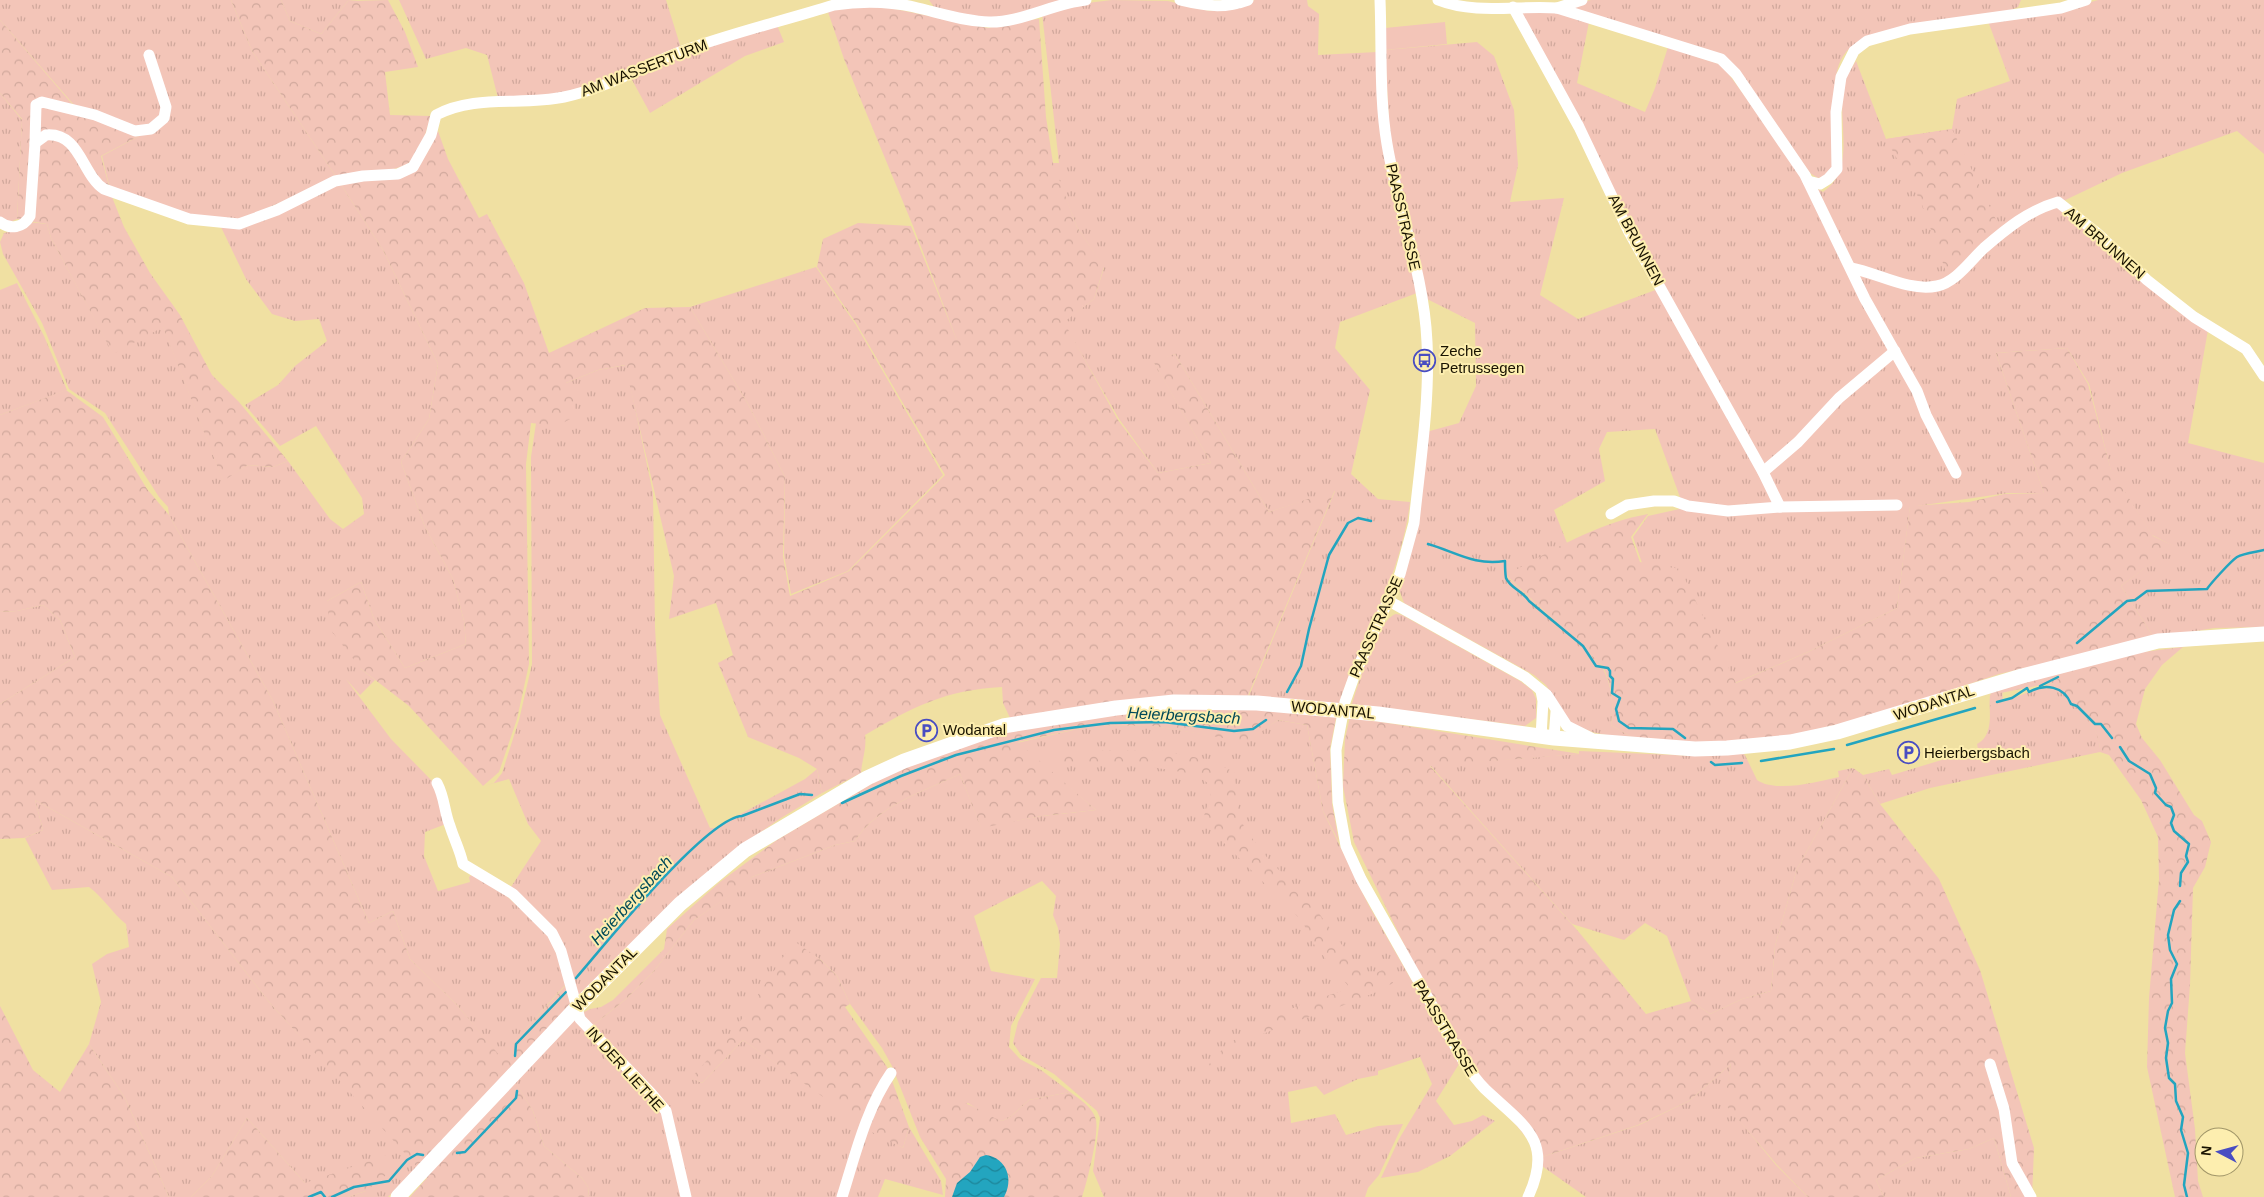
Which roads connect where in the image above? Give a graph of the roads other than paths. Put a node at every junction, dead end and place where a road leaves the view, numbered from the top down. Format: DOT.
graph roads {
  1 [pos="1086,0"];
  2 [pos="1180,0"];
  3 [pos="1248,0"];
  4 [pos="1380,0"];
  5 [pos="1438,0"];
  6 [pos="1582,0"];
  7 [pos="2086,0"];
  8 [pos="1513,7"];
  9 [pos="1557,8"];
  10 [pos="149,55"];
  11 [pos="35,143"];
  12 [pos="1808,182"];
  13 [pos="0,222"];
  14 [pos="1851,268"];
  15 [pos="1895,352"];
  16 [pos="2264,376"];
  17 [pos="1763,472"];
  18 [pos="1956,474"];
  19 [pos="1897,505"];
  20 [pos="1780,507"];
  21 [pos="1611,514"];
  22 [pos="1389,601"];
  23 [pos="2264,634"];
  24 [pos="1540,690"];
  25 [pos="1556,712"];
  26 [pos="1548,738"];
  27 [pos="1602,743"];
  28 [pos="437,784"];
  29 [pos="578,1007"];
  30 [pos="1990,1064"];
  31 [pos="892,1073"];
  32 [pos="398,1197"];
  33 [pos="686,1197"];
  34 [pos="842,1197"];
  35 [pos="1528,1197"];
  36 [pos="2030,1197"];
  1 -- 11 [label="street, AM WASSERTURM"];
  2 -- 3 [label="street"];
  4 -- 22 [label="street, PAASSTRASSE"];
  5 -- 8 [label="street"];
  6 -- 9 [label="street"];
  7 -- 12 [label="street"];
  8 -- 9 [label="street"];
  8 -- 17 [label="street, AM BRUNNEN"];
  9 -- 12 [label="street"];
  10 -- 11 [label="street"];
  11 -- 13 [label="street"];
  12 -- 14 [label="street"];
  14 -- 15 [label="street"];
  14 -- 16 [label="street, AM BRUNNEN"];
  15 -- 17 [label="street"];
  15 -- 18 [label="street"];
  17 -- 20 [label="street, AM BRUNNEN"];
  19 -- 20 [label="street"];
  20 -- 21 [label="street"];
  22 -- 24 [label="street, WODANTAL"];
  22 -- 35 [label="street, PAASSTRASSE"];
  23 -- 27 [label="main road, WODANTAL"];
  24 -- 25 [label="street, WODANTAL"];
  24 -- 26 [label="street"];
  25 -- 26 [label="street"];
  25 -- 27 [label="street, WODANTAL"];
  26 -- 27 [label="main road, WODANTAL"];
  26 -- 29 [label="main road, WODANTAL"];
  28 -- 29 [label="street, IN DER LIETHE"];
  29 -- 32 [label="main road, WODANTAL"];
  29 -- 33 [label="street, IN DER LIETHE"];
  30 -- 36 [label="street"];
  31 -- 34 [label="street"];
}
